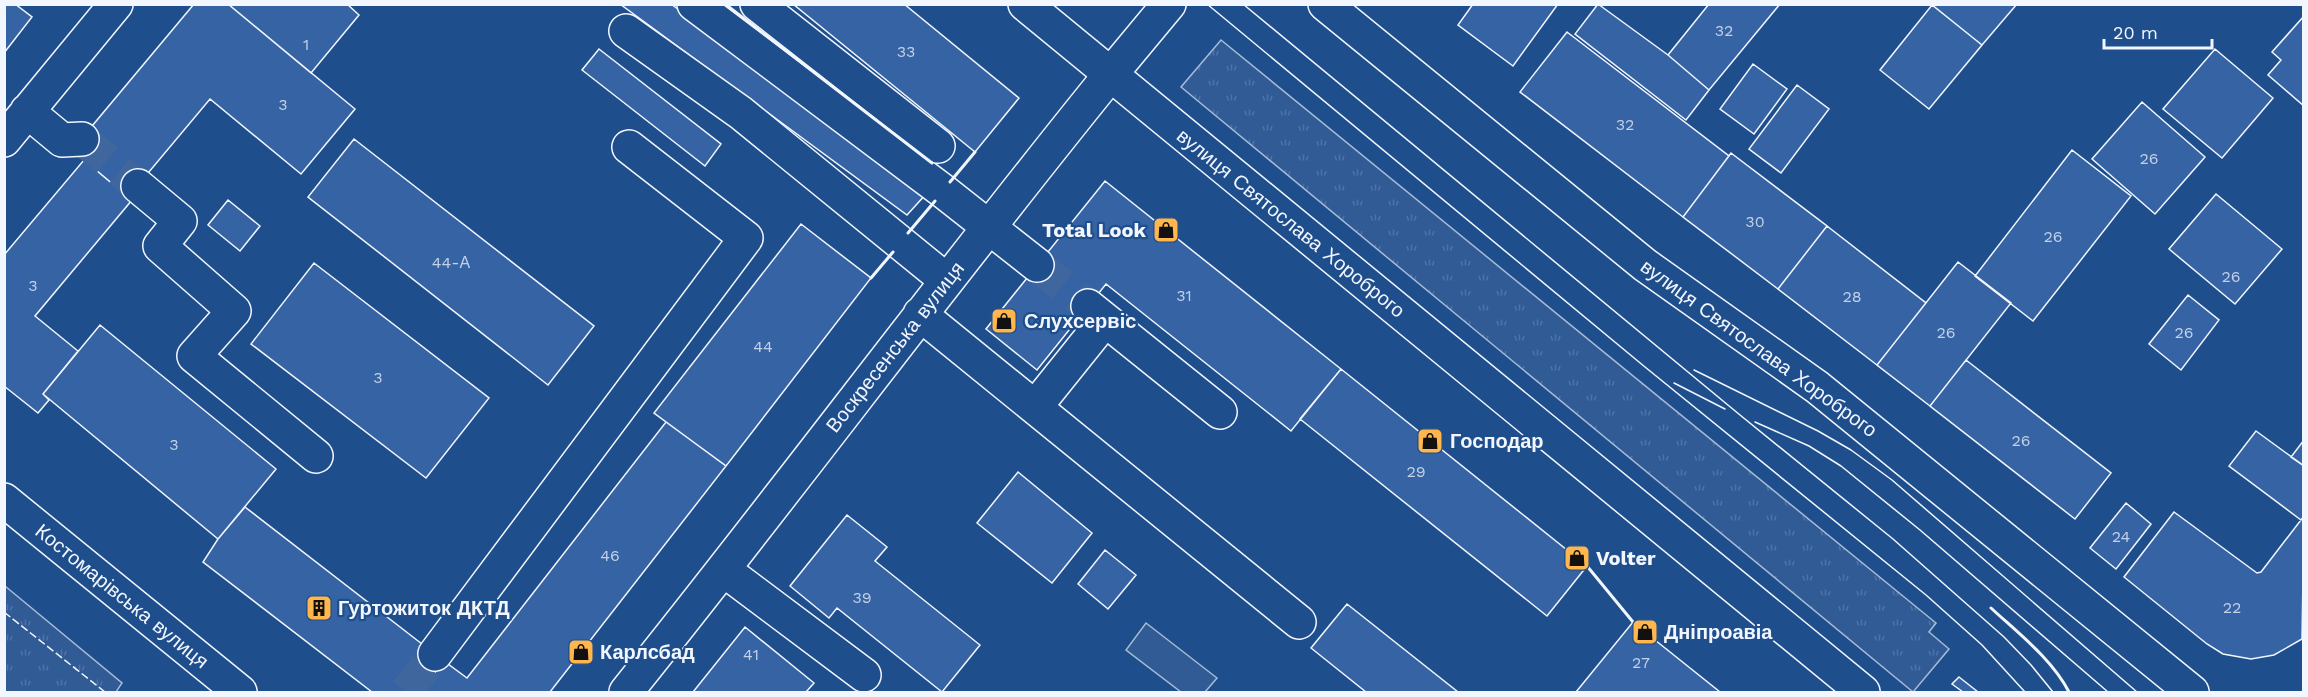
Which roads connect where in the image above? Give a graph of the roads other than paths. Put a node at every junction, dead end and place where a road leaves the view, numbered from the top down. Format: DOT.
graph roads {
  1 [pos="116,4"];
  2 [pos="694,4"];
  3 [pos="757,4"];
  4 [pos="1025,4"];
  5 [pos="1169,4"];
  6 [pos="1325,4"];
  7 [pos="626,31"];
  8 [pos="1110,75"];
  9 [pos="27,111"];
  10 [pos="81,139"];
  11 [pos="4,140"];
  12 [pos="938,146"];
  13 [pos="629,147"];
  14 [pos="138,186"];
  15 [pos="988,227"];
  16 [pos="1037,265"];
  17 [pos="946,280"];
  18 [pos="920,314"];
  19 [pos="1036,406"];
  20 [pos="1220,412"];
  21 [pos="316,456"];
  22 [pos="4,500"];
  23 [pos="724,570"];
  24 [pos="1299,622"];
  25 [pos="435,654"];
  26 [pos="864,675"];
  27 [pos="1860,691"];
  28 [pos="240,693"];
  29 [pos="626,693"];
  30 [pos="2192,693"];
  1 -- 9 [label="main road"];
  2 -- 15 [label="main road"];
  3 -- 12 [label="main road"];
  4 -- 8 [label="main road, вулиця Святослава Хороброго"];
  5 -- 8 [label="main road, Воскресенська вулиця"];
  6 -- 30 [label="main road, вулиця Святослава Хороброго"];
  7 -- 17 [label="main road"];
  8 -- 15 [label="main road, Воскресенська вулиця"];
  8 -- 27 [label="main road, вулиця Святослава Хороброго"];
  9 -- 10 [label="main road"];
  9 -- 11 [label="main road"];
  13 -- 25 [label="main road"];
  14 -- 21 [label="main road"];
  15 -- 16 [label="main road"];
  15 -- 17 [label="main road, Воскресенська вулиця"];
  17 -- 18 [label="main road, Воскресенська вулиця"];
  18 -- 19 [label="main road"];
  18 -- 23 [label="main road, Воскресенська вулиця"];
  19 -- 20 [label="main road"];
  19 -- 24 [label="main road"];
  22 -- 28 [label="main road, Костомарівська вулиця"];
  23 -- 26 [label="main road"];
  23 -- 29 [label="main road, Воскресенська вулиця"];
}
